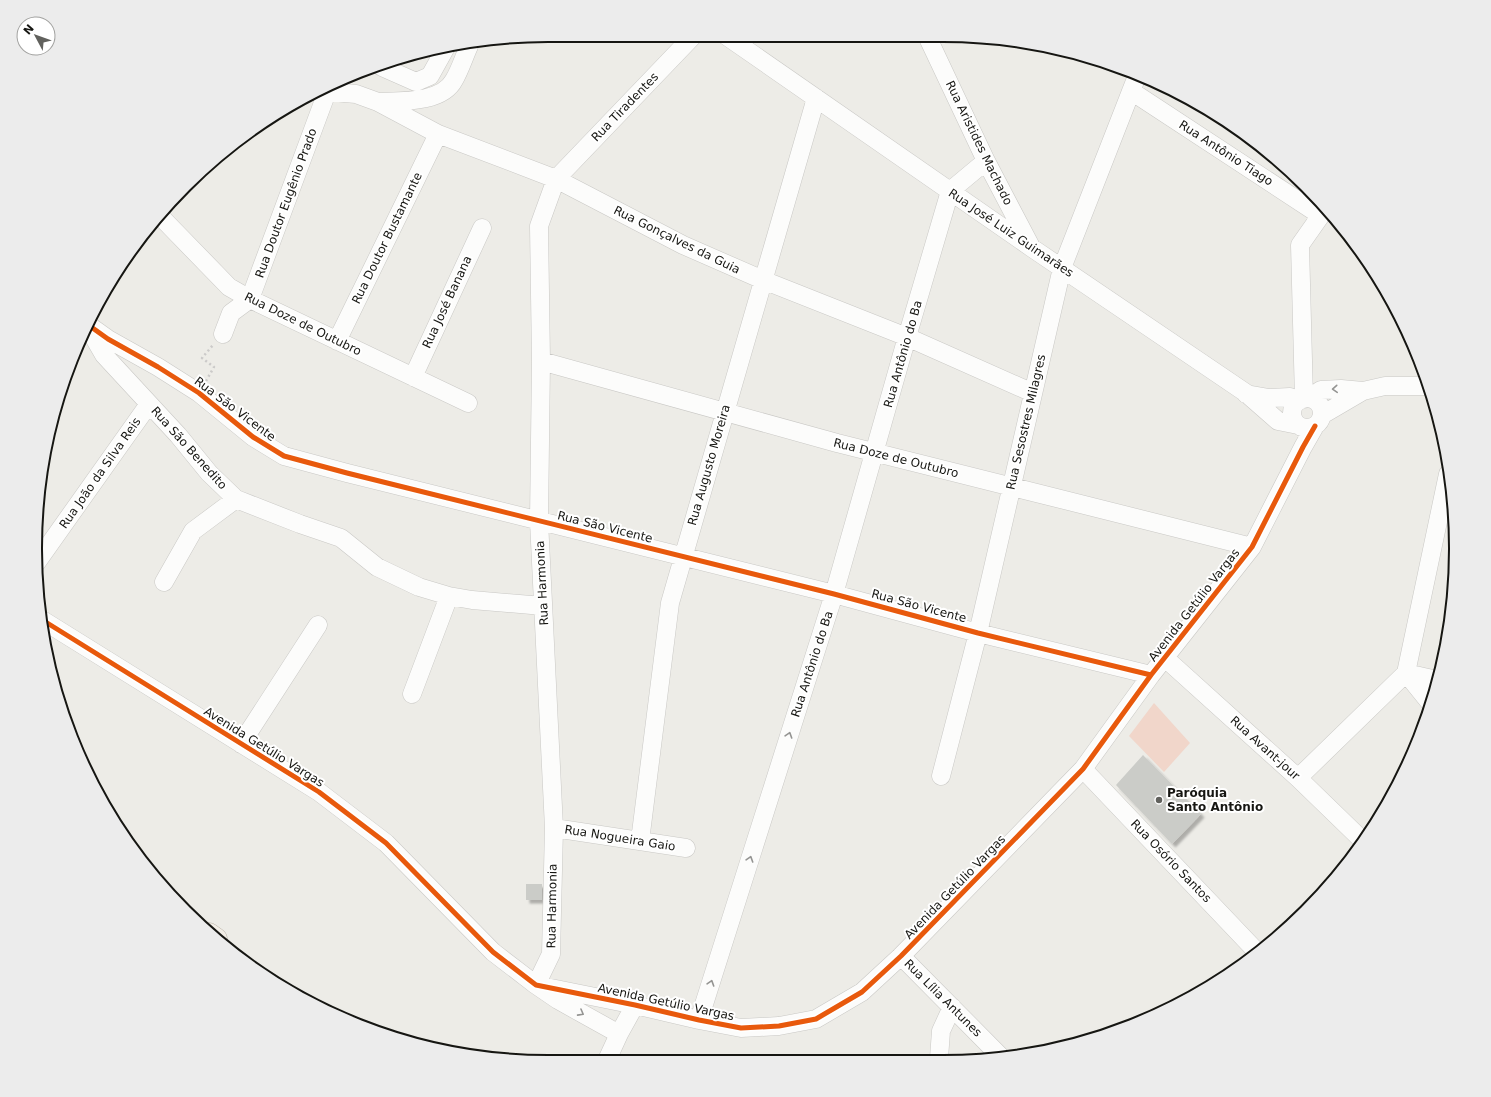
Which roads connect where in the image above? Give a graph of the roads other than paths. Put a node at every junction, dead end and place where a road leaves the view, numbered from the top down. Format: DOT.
graph roads {
  1 [pos="687,42"];
  2 [pos="735,42"];
  3 [pos="934,42"];
  4 [pos="464,49"];
  5 [pos="442,54"];
  6 [pos="386,69"];
  7 [pos="1134,83"];
  8 [pos="332,91"];
  9 [pos="326,93"];
  10 [pos="816,98"];
  11 [pos="378,102"];
  12 [pos="438,134"];
  13 [pos="986,161"];
  14 [pos="556,179"];
  15 [pos="950,191"];
  16 [pos="1316,207"];
  17 [pos="1322,214"];
  18 [pos="164,220"];
  19 [pos="482,228"];
  20 [pos="1032,248"];
  21 [pos="1062,268"];
  22 [pos="763,280"];
  23 [pos="250,299"];
  24 [pos="92,328"];
  25 [pos="91,331"];
  26 [pos="223,334"];
  27 [pos="907,337"];
  28 [pos="337,341"];
  29 [pos="542,361"];
  30 [pos="413,377"];
  31 [pos="1422,386"];
  32 [pos="1363,391"];
  33 [pos="1033,393"];
  34 [pos="1246,393"];
  35 [pos="1304,399"];
  36 [pos="468,403"];
  37 [pos="149,404"];
  38 [pos="724,412"];
  39 [pos="1312,422"];
  40 [pos="875,452"];
  41 [pos="1012,487"];
  42 [pos="1446,494"];
  43 [pos="236,499"];
  44 [pos="539,521"];
  45 [pos="1252,546"];
  46 [pos="42,555"];
  47 [pos="683,557"];
  48 [pos="164,582"];
  49 [pos="834,594"];
  50 [pos="449,596"];
  51 [pos="544,606"];
  52 [pos="48,623"];
  53 [pos="318,625"];
  54 [pos="978,633"];
  55 [pos="1165,658"];
  56 [pos="1406,673"];
  57 [pos="1151,675"];
  58 [pos="1432,679"];
  59 [pos="412,694"];
  60 [pos="1426,698"];
  61 [pos="241,744"];
  62 [pos="1083,769"];
  63 [pos="941,776"];
  64 [pos="1298,778"];
  65 [pos="554,828"];
  66 [pos="1359,837"];
  67 [pos="640,841"];
  68 [pos="686,848"];
  69 [pos="1253,948"];
  70 [pos="901,956"];
  71 [pos="536,986"];
  72 [pos="635,1005"];
  73 [pos="952,1007"];
  74 [pos="699,1020"];
  75 [pos="619,1034"];
  76 [pos="996,1052"];
  77 [pos="609,1055"];
  78 [pos="939,1055"];
  1 -- 14 [label="street, Rua Tiradentes"];
  2 -- 10 [label="street, Rua José Luiz Guimarães"];
  3 -- 13 [label="street, Rua Aristides Machado"];
  4 -- 11 [label="street"];
  5 -- 6 [label="street"];
  7 -- 16 [label="street, Rua Antônio Tiago"];
  7 -- 21 [label="street, Rua Sesostres Milagres"];
  8 -- 11 [label="street, Rua Gonçalves da Guia"];
  9 -- 23 [label="street, Rua Doutor Eugênio Prado"];
  10 -- 15 [label="street, Rua José Luiz Guimarães"];
  10 -- 22 [label="street, Rua Augusto Moreira"];
  11 -- 12 [label="street, Rua Gonçalves da Guia"];
  12 -- 14 [label="street, Rua Gonçalves da Guia"];
  12 -- 28 [label="street, Rua Doutor Bustamante"];
  13 -- 15 [label="street"];
  13 -- 20 [label="street, Rua Aristides Machado"];
  14 -- 22 [label="street, Rua Gonçalves da Guia"];
  14 -- 29 [label="street, Rua Harmonia"];
  15 -- 20 [label="street, Rua José Luiz Guimarães"];
  15 -- 27 [label="street, Rua Antônio do Ba"];
  17 -- 35 [label="street"];
  18 -- 23 [label="street, Rua Doze de Outubro"];
  19 -- 30 [label="street, Rua José Banana"];
  20 -- 21 [label="street, Rua José Luiz Guimarães"];
  21 -- 33 [label="street, Rua Sesostres Milagres"];
  21 -- 34 [label="street, Rua José Luiz Guimarães"];
  22 -- 27 [label="street, Rua Gonçalves da Guia"];
  22 -- 38 [label="street, Rua Augusto Moreira"];
  23 -- 26 [label="street"];
  23 -- 28 [label="street, Rua Doze de Outubro"];
  24 -- 44 [label="street, Rua São Vicente"];
  25 -- 37 [label="street, Rua São Benedito"];
  27 -- 33 [label="street, Rua Gonçalves da Guia"];
  27 -- 40 [label="street, Rua Antônio do Ba"];
  28 -- 30 [label="street, Rua Doze de Outubro"];
  29 -- 38 [label="street, Rua Doze de Outubro"];
  29 -- 44 [label="street, Rua Harmonia"];
  30 -- 36 [label="street, Rua Doze de Outubro"];
  31 -- 32 [label="street"];
  32 -- 35 [label="street, one-way"];
  32 -- 39 [label="street"];
  33 -- 41 [label="street, Rua Sesostres Milagres"];
  34 -- 35 [label="street"];
  34 -- 39 [label="street, Rua José Luiz Guimarães"];
  35 -- 39 [label="street"];
  35 -- 39 [label="street"];
  37 -- 43 [label="street, Rua São Benedito"];
  37 -- 46 [label="street, Rua João da Silva Reis"];
  38 -- 40 [label="street, Rua Doze de Outubro"];
  38 -- 47 [label="street, Rua Augusto Moreira"];
  39 -- 45 [label="street, Avenida Getúlio Vargas"];
  40 -- 41 [label="street, Rua Doze de Outubro"];
  40 -- 49 [label="street, Rua Antônio do Ba"];
  41 -- 45 [label="street, Rua Doze de Outubro"];
  41 -- 54 [label="street, Rua Sesostres Milagres"];
  42 -- 56 [label="street"];
  43 -- 48 [label="street"];
  43 -- 50 [label="street, Rua São Benedito"];
  44 -- 47 [label="street, Rua São Vicente"];
  44 -- 51 [label="street, Rua Harmonia"];
  45 -- 55 [label="street, Avenida Getúlio Vargas"];
  47 -- 49 [label="street, Rua São Vicente"];
  47 -- 67 [label="street, Rua Augusto Moreira"];
  49 -- 54 [label="street, Rua São Vicente"];
  74 -- 49 [label="street, Rua Antônio do Ba, one-way"];
  50 -- 51 [label="street, Rua São Benedito"];
  50 -- 59 [label="street"];
  51 -- 65 [label="street, Rua Harmonia"];
  52 -- 61 [label="street, Avenida Getúlio Vargas"];
  53 -- 61 [label="street"];
  54 -- 57 [label="street, Rua São Vicente"];
  54 -- 63 [label="street, Rua Sesostres Milagres"];
  55 -- 57 [label="street, Avenida Getúlio Vargas"];
  55 -- 64 [label="street, Rua Avant-jour"];
  56 -- 58 [label="street"];
  56 -- 60 [label="street"];
  56 -- 64 [label="street"];
  57 -- 62 [label="street, Avenida Getúlio Vargas"];
  61 -- 71 [label="street, Avenida Getúlio Vargas"];
  62 -- 69 [label="street, Rua Osório Santos"];
  62 -- 70 [label="street, Avenida Getúlio Vargas"];
  64 -- 66 [label="street, Rua Avant-jour"];
  65 -- 67 [label="street, Rua Nogueira Gaio"];
  65 -- 71 [label="street, Rua Harmonia"];
  67 -- 68 [label="street, Rua Nogueira Gaio"];
  70 -- 73 [label="street, Rua Lília Antunes"];
  70 -- 74 [label="street, Avenida Getúlio Vargas"];
  71 -- 72 [label="street, Avenida Getúlio Vargas"];
  71 -- 75 [label="street, one-way"];
  72 -- 74 [label="street, Avenida Getúlio Vargas"];
  72 -- 75 [label="street, Avenida Getúlio Vargas"];
  73 -- 76 [label="street, Rua Lília Antunes"];
  73 -- 78 [label="street"];
  75 -- 77 [label="street, Avenida Getúlio Vargas"];
}
